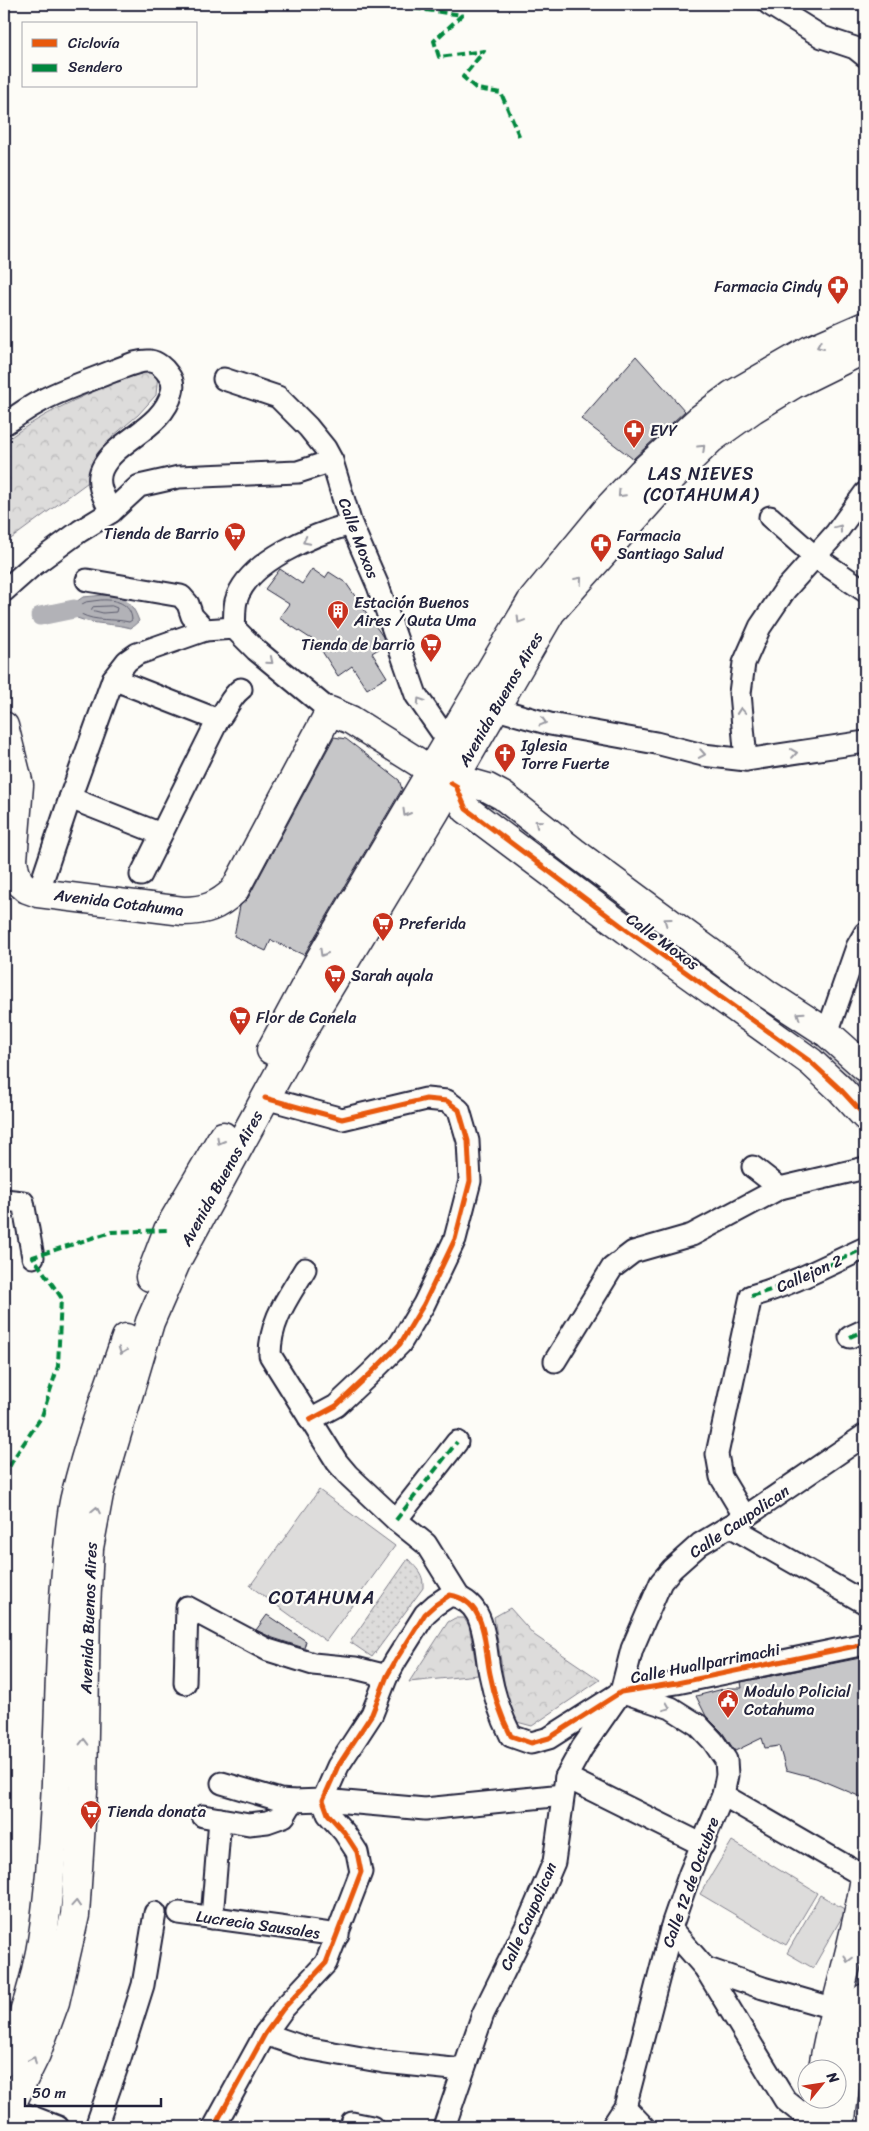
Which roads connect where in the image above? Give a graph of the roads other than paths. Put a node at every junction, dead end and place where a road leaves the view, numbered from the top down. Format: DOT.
graph roads {
  1 [pos="769,4"];
  2 [pos="865,56"];
  3 [pos="865,326"];
  4 [pos="865,348"];
  5 [pos="224,379"];
  6 [pos="4,424"];
  7 [pos="332,462"];
  8 [pos="865,493"];
  9 [pos="111,512"];
  10 [pos="770,517"];
  11 [pos="351,524"];
  12 [pos="814,556"];
  13 [pos="87,580"];
  14 [pos="4,591"];
  15 [pos="865,592"];
  16 [pos="234,628"];
  17 [pos="205,630"];
  18 [pos="114,680"];
  19 [pos="241,689"];
  20 [pos="484,705"];
  21 [pos="330,711"];
  22 [pos="218,720"];
  23 [pos="4,726"];
  24 [pos="448,741"];
  25 [pos="865,742"];
  26 [pos="746,760"];
  27 [pos="446,780"];
  28 [pos="70,798"];
  29 [pos="161,834"];
  30 [pos="141,875"];
  31 [pos="38,893"];
  32 [pos="865,933"];
  33 [pos="827,1033"];
  34 [pos="865,1067"];
  35 [pos="266,1098"];
  36 [pos="865,1116"];
  37 [pos="753,1166"];
  38 [pos="865,1168"];
  39 [pos="780,1188"];
  40 [pos="4,1200"];
  41 [pos="865,1248"];
  42 [pos="33,1257"];
  43 [pos="305,1269"];
  44 [pos="555,1361"];
  45 [pos="310,1420"];
  46 [pos="865,1435"];
  47 [pos="457,1442"];
  48 [pos="396,1520"];
  49 [pos="738,1521"];
  50 [pos="459,1597"];
  51 [pos="865,1603"];
  52 [pos="865,1644"];
  53 [pos="387,1676"];
  54 [pos="185,1683"];
  55 [pos="621,1692"];
  56 [pos="222,1784"];
  57 [pos="565,1786"];
  58 [pos="722,1795"];
  59 [pos="323,1800"];
  60 [pos="293,1801"];
  61 [pos="702,1845"];
  62 [pos="865,1877"];
  63 [pos="155,1913"];
  64 [pos="179,1913"];
  65 [pos="212,1918"];
  66 [pos="671,1929"];
  67 [pos="338,1935"];
  68 [pos="705,1968"];
  69 [pos="865,1998"];
  70 [pos="836,2009"];
  71 [pos="264,2034"];
  72 [pos="825,2058"];
  73 [pos="4,2062"];
  74 [pos="463,2070"];
  75 [pos="625,2107"];
  76 [pos="820,2108"];
  77 [pos="6,2114"];
  78 [pos="58,2127"];
  79 [pos="96,2127"];
  80 [pos="214,2127"];
  81 [pos="444,2127"];
  82 [pos="612,2127"];
  83 [pos="644,2127"];
  84 [pos="822,2127"];
  1 -- 2 [label="street"];
  3 -- 20 [label="main road, Avenida Buenos Aires, one-way"];
  20 -- 4 [label="main road, Avenida Buenos Aires, one-way"];
  5 -- 7 [label="street, Calle Moxos"];
  6 -- 9 [label="street"];
  7 -- 9 [label="street"];
  7 -- 11 [label="street, Calle Moxos"];
  12 -- 8 [label="street, one-way"];
  9 -- 14 [label="street"];
  10 -- 12 [label="street"];
  11 -- 16 [label="street, one-way"];
  24 -- 11 [label="street, Calle Moxos, one-way"];
  12 -- 15 [label="street"];
  26 -- 12 [label="street, one-way"];
  13 -- 17 [label="street"];
  16 -- 17 [label="street"];
  16 -- 21 [label="street, one-way"];
  17 -- 18 [label="street"];
  18 -- 22 [label="street"];
  18 -- 28 [label="street"];
  19 -- 22 [label="street"];
  20 -- 24 [label="main road, Avenida Buenos Aires"];
  20 -- 26 [label="street, one-way"];
  20 -- 27 [label="main road, Avenida Buenos Aires"];
  21 -- 27 [label="main road"];
  21 -- 31 [label="main road, Avenida Cotahuma"];
  22 -- 29 [label="street"];
  23 -- 31 [label="main road, Avenida Cotahuma"];
  24 -- 27 [label="main road, Avenida Buenos Aires"];
  26 -- 25 [label="street, one-way"];
  33 -- 27 [label="main road, Calle Moxos, one-way"];
  27 -- 35 [label="main road, Avenida Buenos Aires"];
  27 -- 36 [label="main road, Calle Moxos"];
  27 -- 73 [label="main road, Avenida Buenos Aires, one-way"];
  28 -- 29 [label="street"];
  28 -- 31 [label="street"];
  29 -- 30 [label="street"];
  32 -- 33 [label="street"];
  33 -- 34 [label="main road, Calle Moxos"];
  35 -- 45 [label="street"];
  77 -- 35 [label="main road, Avenida Buenos Aires, one-way"];
  37 -- 39 [label="street"];
  38 -- 39 [label="street"];
  39 -- 44 [label="street"];
  40 -- 42 [label="street"];
  41 -- 49 [label="street, Callejon 2"];
  43 -- 45 [label="street"];
  45 -- 48 [label="street"];
  46 -- 49 [label="street, Calle Caupolican"];
  47 -- 48 [label="street"];
  48 -- 50 [label="street"];
  49 -- 51 [label="street"];
  49 -- 55 [label="street, Calle Caupolican"];
  50 -- 53 [label="street"];
  50 -- 55 [label="street, Calle Huallparrimachi"];
  52 -- 55 [label="street, Calle Huallparrimachi"];
  53 -- 54 [label="street"];
  53 -- 59 [label="street"];
  55 -- 57 [label="street, Calle Caupolican"];
  55 -- 58 [label="street, Calle 12 de Octubre, one-way"];
  56 -- 60 [label="street"];
  57 -- 59 [label="street"];
  57 -- 61 [label="street"];
  57 -- 74 [label="street, Calle Caupolican"];
  58 -- 61 [label="street, Calle 12 de Octubre"];
  58 -- 62 [label="street"];
  59 -- 60 [label="street"];
  59 -- 67 [label="street"];
  60 -- 65 [label="street"];
  61 -- 66 [label="street, Calle 12 de Octubre"];
  62 -- 70 [label="main road, one-way"];
  63 -- 79 [label="street"];
  64 -- 65 [label="street, Lucrecia Sausales"];
  65 -- 67 [label="street, Lucrecia Sausales"];
  66 -- 68 [label="street"];
  66 -- 75 [label="street, Calle 12 de Octubre"];
  67 -- 71 [label="street"];
  68 -- 70 [label="street"];
  68 -- 84 [label="street"];
  69 -- 84 [label="main road"];
  70 -- 72 [label="main road"];
  71 -- 74 [label="street"];
  71 -- 80 [label="street"];
  74 -- 81 [label="street, Calle Caupolican"];
  75 -- 82 [label="street, Calle 12 de Octubre"];
  75 -- 83 [label="street"];
  76 -- 84 [label="main road"];
  77 -- 78 [label="street"];
}
